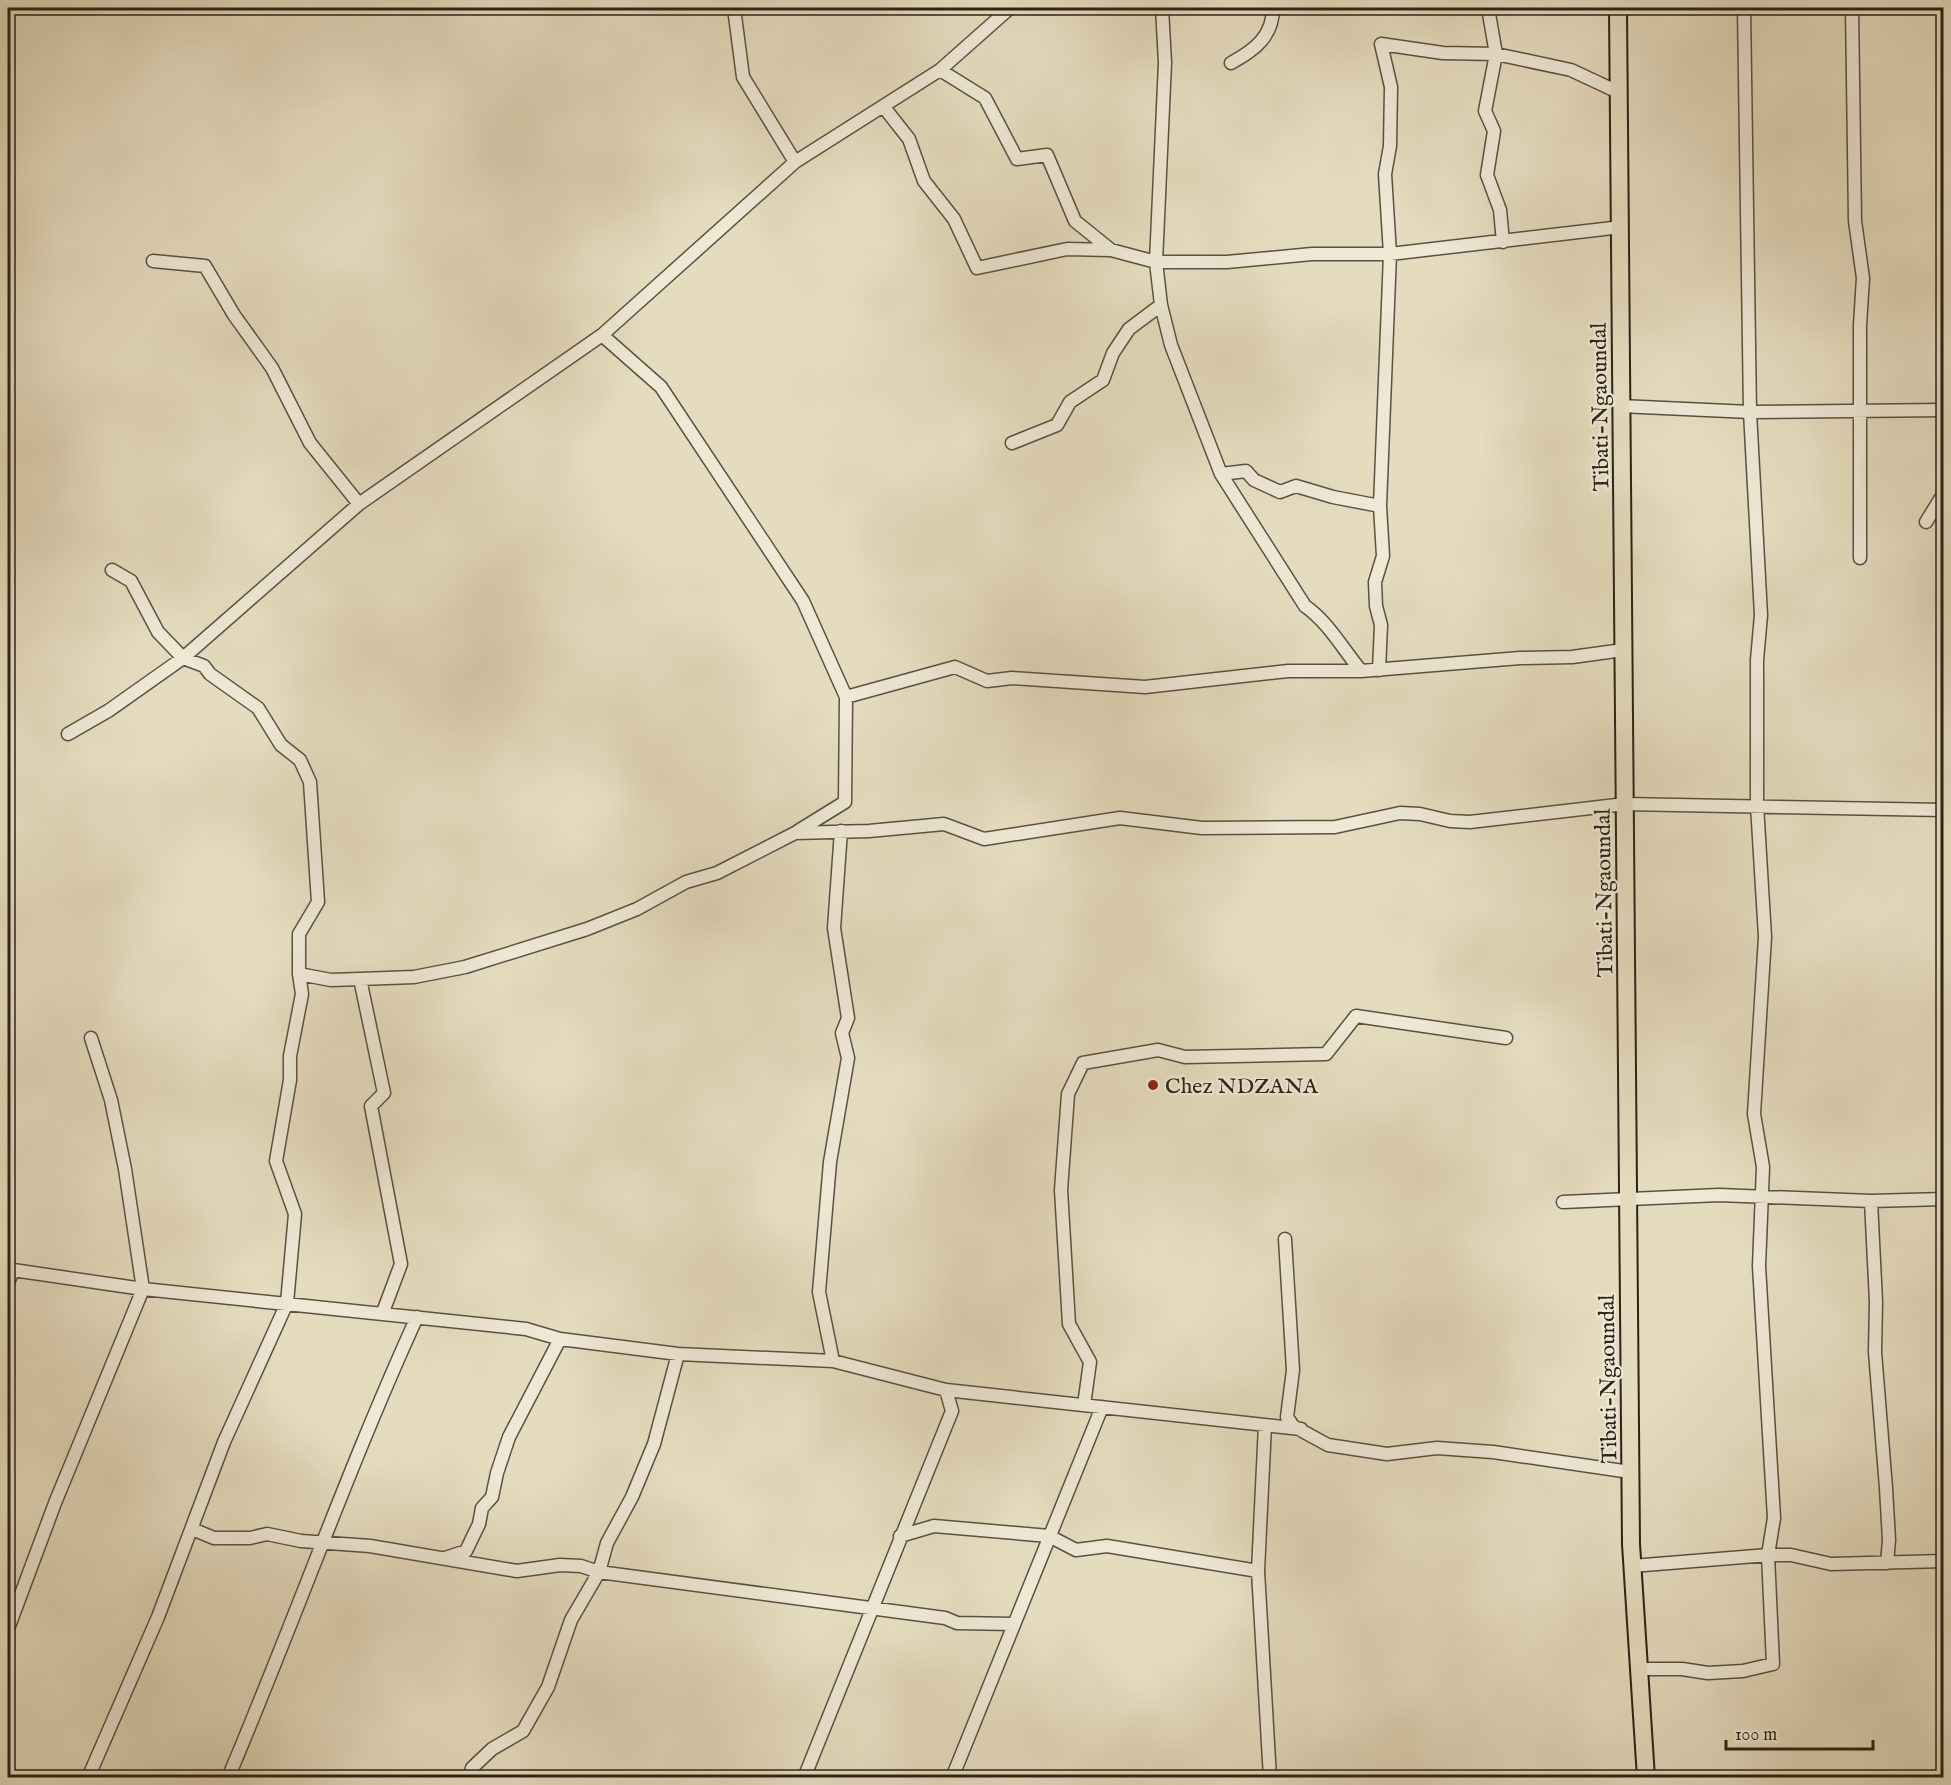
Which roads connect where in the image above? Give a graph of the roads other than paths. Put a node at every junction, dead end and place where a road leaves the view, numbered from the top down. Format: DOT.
graph roads {
  1 [pos="734,8"];
  2 [pos="1010,8"];
  3 [pos="1162,8"];
  4 [pos="1273,8"];
  5 [pos="1488,8"];
  6 [pos="1618,8"];
  7 [pos="1744,8"];
  8 [pos="1852,8"];
  9 [pos="1496,54"];
  10 [pos="1231,63"];
  11 [pos="940,70"];
  12 [pos="1618,92"];
  13 [pos="883,106"];
  14 [pos="795,162"];
  15 [pos="1621,227"];
  16 [pos="1503,242"];
  17 [pos="1111,250"];
  18 [pos="1390,254"];
  19 [pos="153,261"];
  20 [pos="1156,262"];
  21 [pos="1161,305"];
  22 [pos="602,335"];
  23 [pos="1620,406"];
  24 [pos="1944,410"];
  25 [pos="1861,411"];
  26 [pos="1750,412"];
  27 [pos="1012,443"];
  28 [pos="1221,474"];
  29 [pos="1944,493"];
  30 [pos="359,504"];
  31 [pos="1380,506"];
  32 [pos="1926,522"];
  33 [pos="1860,558"];
  34 [pos="112,570"];
  35 [pos="1623,650"];
  36 [pos="183,658"];
  37 [pos="1379,670"];
  38 [pos="1361,671"];
  39 [pos="846,697"];
  40 [pos="68,734"];
  41 [pos="1624,804"];
  42 [pos="1756,805"];
  43 [pos="1944,810"];
  44 [pos="841,831"];
  45 [pos="795,833"];
  46 [pos="299,974"];
  47 [pos="360,979"];
  48 [pos="91,1038"];
  49 [pos="1506,1038"];
  50 [pos="1762,1195"];
  51 [pos="1628,1199"];
  52 [pos="1944,1199"];
  53 [pos="1871,1201"];
  54 [pos="1563,1202"];
  55 [pos="1285,1239"];
  56 [pos="8,1283"];
  57 [pos="143,1289"];
  58 [pos="287,1303"];
  59 [pos="382,1312"];
  60 [pos="417,1317"];
  61 [pos="560,1339"];
  62 [pos="678,1354"];
  63 [pos="833,1361"];
  64 [pos="946,1389"];
  65 [pos="1084,1405"];
  66 [pos="1101,1407"];
  67 [pos="1265,1425"];
  68 [pos="1301,1429"];
  69 [pos="1630,1472"];
  70 [pos="192,1529"];
  71 [pos="900,1536"];
  72 [pos="1049,1536"];
  73 [pos="324,1543"];
  74 [pos="1767,1555"];
  75 [pos="444,1558"];
  76 [pos="1944,1561"];
  77 [pos="1887,1563"];
  78 [pos="1632,1566"];
  79 [pos="1258,1571"];
  80 [pos="599,1572"];
  81 [pos="871,1608"];
  82 [pos="1013,1624"];
  83 [pos="8,1629"];
  84 [pos="1639,1669"];
  85 [pos="88,1778"];
  86 [pos="228,1778"];
  87 [pos="471,1778"];
  88 [pos="804,1778"];
  89 [pos="951,1778"];
  90 [pos="1270,1778"];
  91 [pos="1646,1778"];
  1 -- 14 [label="street"];
  2 -- 11 [label="street"];
  3 -- 20 [label="street"];
  4 -- 10 [label="street"];
  5 -- 9 [label="street"];
  6 -- 12 [label="highway, Tibati-Ngaoundal"];
  7 -- 26 [label="street"];
  8 -- 25 [label="street"];
  9 -- 12 [label="street"];
  9 -- 16 [label="street"];
  9 -- 18 [label="street"];
  11 -- 13 [label="street"];
  11 -- 17 [label="street"];
  12 -- 15 [label="highway, Tibati-Ngaoundal"];
  13 -- 14 [label="street"];
  13 -- 17 [label="street"];
  14 -- 22 [label="street"];
  15 -- 16 [label="street"];
  15 -- 23 [label="highway, Tibati-Ngaoundal"];
  16 -- 18 [label="street"];
  17 -- 20 [label="street"];
  18 -- 20 [label="street"];
  18 -- 31 [label="street"];
  19 -- 30 [label="street"];
  20 -- 21 [label="street"];
  21 -- 27 [label="street"];
  21 -- 28 [label="street"];
  22 -- 30 [label="street"];
  22 -- 39 [label="street"];
  23 -- 26 [label="street"];
  23 -- 35 [label="highway, Tibati-Ngaoundal"];
  24 -- 25 [label="street"];
  25 -- 26 [label="street"];
  25 -- 33 [label="street"];
  26 -- 42 [label="street"];
  28 -- 31 [label="street"];
  28 -- 38 [label="street"];
  29 -- 32 [label="street"];
  30 -- 36 [label="street"];
  31 -- 37 [label="street"];
  34 -- 36 [label="street"];
  35 -- 37 [label="street"];
  35 -- 41 [label="highway, Tibati-Ngaoundal"];
  36 -- 40 [label="street"];
  36 -- 46 [label="street"];
  37 -- 38 [label="street"];
  38 -- 39 [label="street"];
  39 -- 45 [label="street"];
  41 -- 42 [label="street"];
  41 -- 44 [label="street"];
  41 -- 51 [label="highway, Tibati-Ngaoundal"];
  42 -- 43 [label="street"];
  42 -- 50 [label="street"];
  44 -- 45 [label="street"];
  44 -- 63 [label="street"];
  45 -- 47 [label="street"];
  46 -- 47 [label="street"];
  46 -- 58 [label="street"];
  47 -- 59 [label="street"];
  48 -- 57 [label="street"];
  49 -- 65 [label="street"];
  50 -- 51 [label="street"];
  50 -- 53 [label="street"];
  50 -- 74 [label="street"];
  51 -- 54 [label="street"];
  51 -- 69 [label="highway, Tibati-Ngaoundal"];
  52 -- 53 [label="street"];
  53 -- 77 [label="street"];
  55 -- 68 [label="street"];
  56 -- 57 [label="street"];
  57 -- 58 [label="street"];
  57 -- 83 [label="street"];
  58 -- 59 [label="street"];
  58 -- 70 [label="street"];
  59 -- 60 [label="street"];
  60 -- 61 [label="street"];
  60 -- 73 [label="street"];
  61 -- 62 [label="street"];
  61 -- 75 [label="street"];
  62 -- 63 [label="street"];
  62 -- 80 [label="street"];
  63 -- 64 [label="street"];
  64 -- 65 [label="street"];
  64 -- 71 [label="street"];
  65 -- 66 [label="street"];
  66 -- 67 [label="street"];
  66 -- 72 [label="street"];
  67 -- 68 [label="street"];
  67 -- 79 [label="street"];
  68 -- 69 [label="street"];
  69 -- 78 [label="highway, Tibati-Ngaoundal"];
  70 -- 73 [label="street"];
  70 -- 85 [label="street"];
  71 -- 72 [label="street"];
  71 -- 81 [label="street"];
  72 -- 79 [label="street"];
  72 -- 82 [label="street"];
  73 -- 75 [label="street"];
  73 -- 86 [label="street"];
  74 -- 77 [label="street"];
  74 -- 78 [label="street"];
  74 -- 84 [label="street"];
  75 -- 80 [label="street"];
  76 -- 77 [label="street"];
  78 -- 84 [label="highway, Tibati-Ngaoundal"];
  79 -- 90 [label="street"];
  80 -- 81 [label="street"];
  80 -- 87 [label="street"];
  81 -- 82 [label="street"];
  81 -- 88 [label="street"];
  82 -- 89 [label="street"];
  84 -- 91 [label="highway, Tibati-Ngaoundal"];
}
